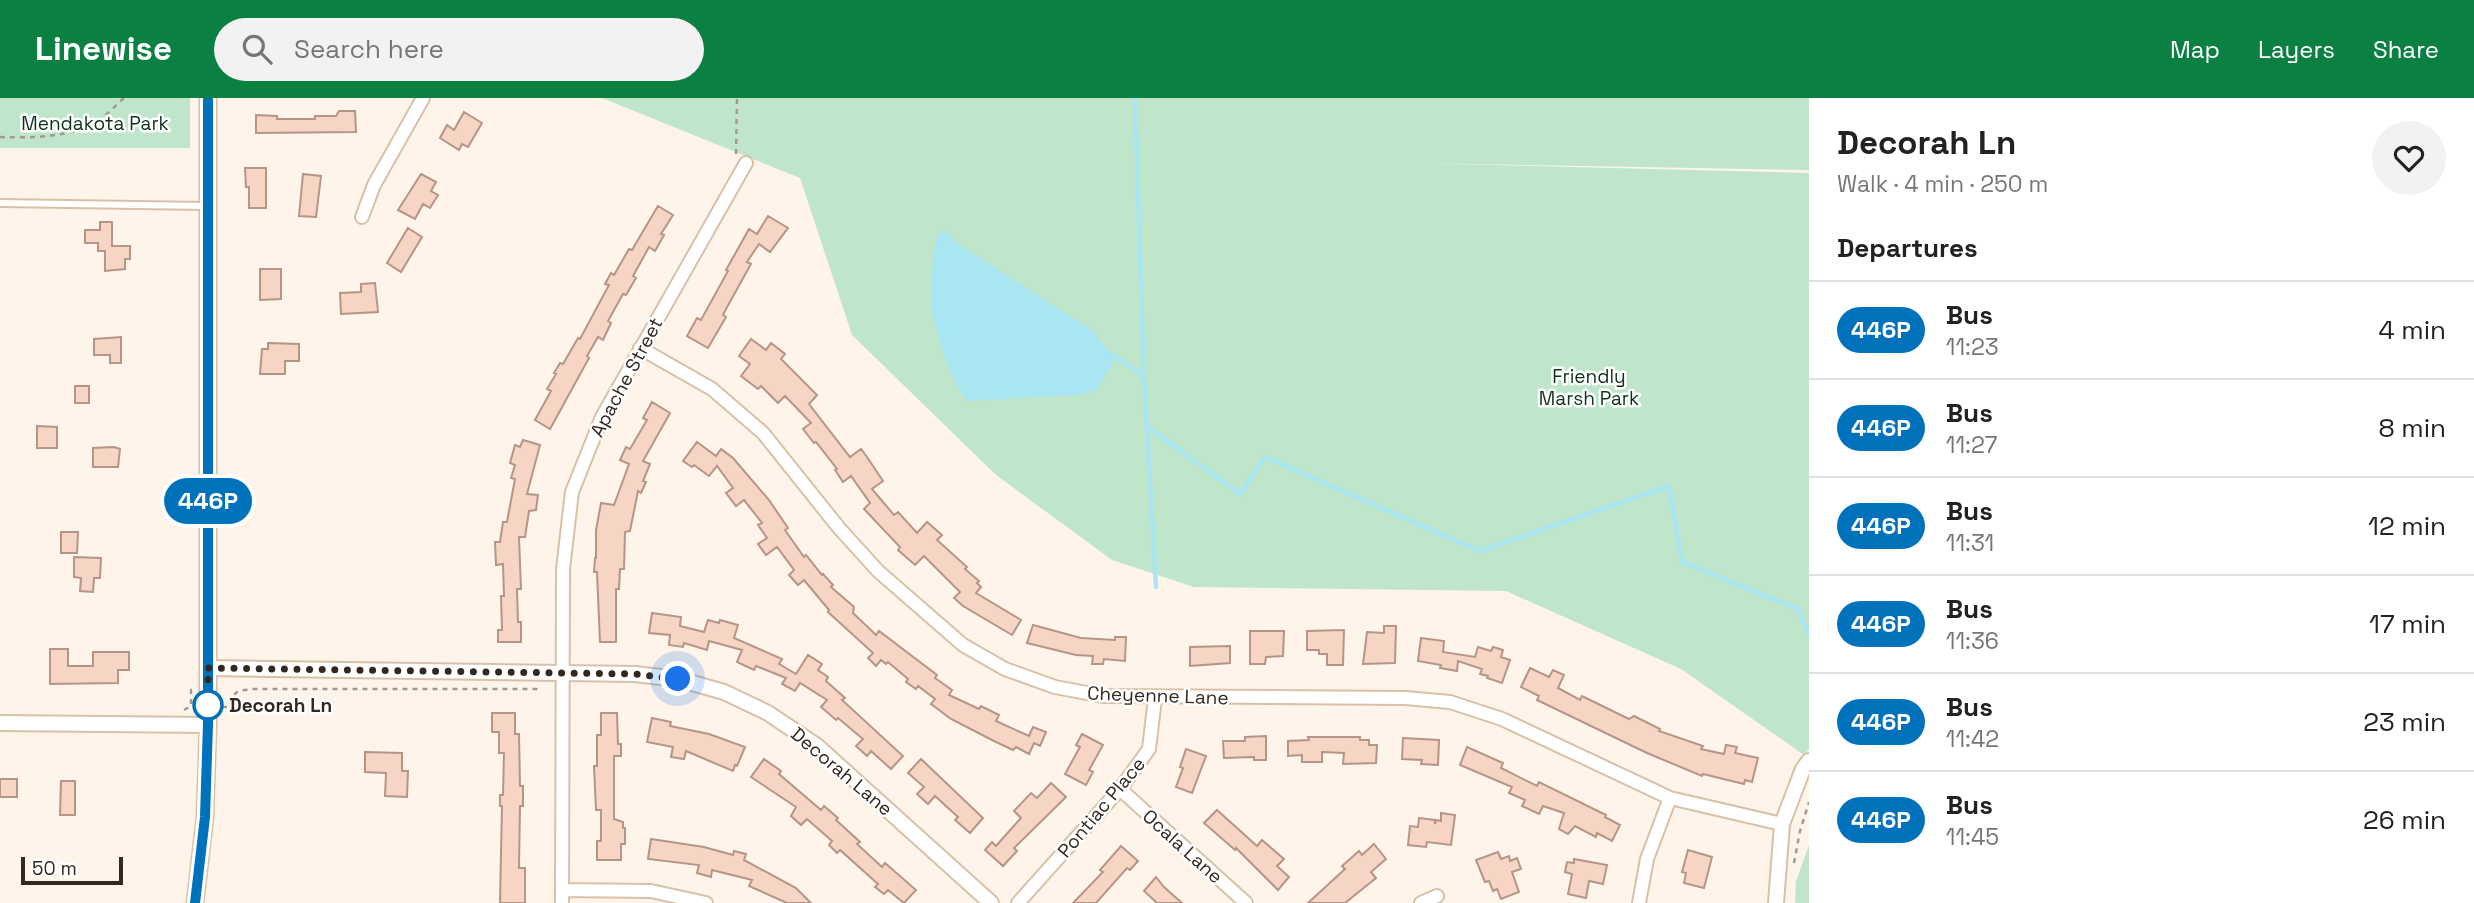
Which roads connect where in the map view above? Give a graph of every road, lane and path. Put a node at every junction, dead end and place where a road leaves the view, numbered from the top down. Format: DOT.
graph roads {
  1 [pos="124,98"];
  2 [pos="208,98"];
  3 [pos="424,98"];
  4 [pos="737,98"];
  5 [pos="0,137"];
  6 [pos="746,163"];
  7 [pos="0,203"];
  8 [pos="208,206"];
  9 [pos="362,217"];
  10 [pos="640,348"];
  11 [pos="208,668"];
  12 [pos="562,674"];
  13 [pos="542,689"];
  14 [pos="1155,698"];
  15 [pos="228,707"];
  16 [pos="0,723"];
  17 [pos="208,724"];
  18 [pos="1809,761"];
  19 [pos="1120,789"];
  20 [pos="1670,798"];
  21 [pos="1809,802"];
  22 [pos="1783,824"];
  23 [pos="1793,869"];
  24 [pos="562,896"];
  25 [pos="1437,896"];
  26 [pos="196,902"];
  27 [pos="706,903"];
  28 [pos="991,903"];
  29 [pos="1018,903"];
  30 [pos="1246,903"];
  31 [pos="1420,903"];
  32 [pos="1639,903"];
  33 [pos="1776,903"];
  1 -- 5 [label="path"];
  2 -- 8 [label="main road"];
  3 -- 9 [label="street"];
  4 -- 6 [label="path"];
  6 -- 10 [label="street, Apache Street"];
  7 -- 8 [label="lane"];
  8 -- 11 [label="main road"];
  10 -- 12 [label="street, Apache Street"];
  10 -- 14 [label="street, Cheyenne Lane"];
  11 -- 12 [label="street, Decorah Lane"];
  11 -- 17 [label="main road"];
  12 -- 24 [label="street, Apache Street"];
  12 -- 28 [label="street, Decorah Lane"];
  13 -- 15 [label="path"];
  14 -- 19 [label="street, Pontiac Place"];
  14 -- 20 [label="street, Cheyenne Lane"];
  16 -- 17 [label="street"];
  17 -- 26 [label="main road"];
  18 -- 22 [label="street"];
  19 -- 29 [label="street, Pontiac Place"];
  19 -- 30 [label="street, Ocala Lane"];
  20 -- 22 [label="street, Cheyenne Lane"];
  20 -- 32 [label="street"];
  21 -- 23 [label="path"];
  22 -- 33 [label="street"];
  24 -- 27 [label="street"];
  25 -- 31 [label="street"];
}
